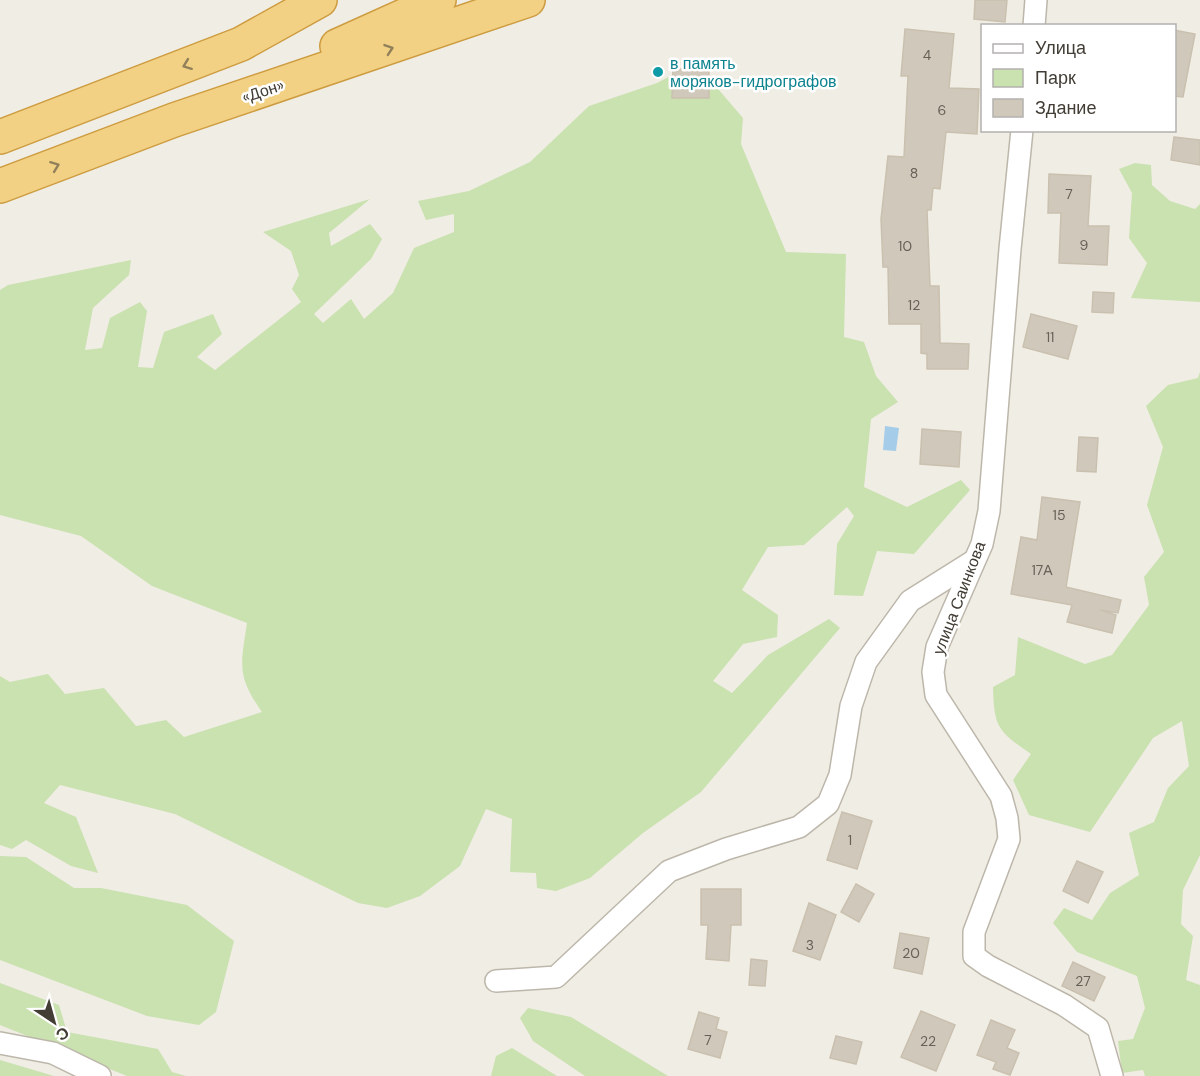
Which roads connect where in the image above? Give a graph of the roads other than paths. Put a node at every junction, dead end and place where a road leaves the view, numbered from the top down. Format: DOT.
graph roads {
  1 [pos="320,0"];
  2 [pos="345,0"];
  3 [pos="439,0"];
  4 [pos="528,0"];
  5 [pos="1036,0"];
  6 [pos="1034,24"];
  7 [pos="242,44"];
  8 [pos="174,120"];
  9 [pos="1022,132"];
  10 [pos="0,137"];
  11 [pos="0,186"];
  12 [pos="972,562"];
  13 [pos="496,981"];
  14 [pos="0,1043"];
  15 [pos="100,1076"];
  16 [pos="1112,1076"];
  1 -- 7 [label="highway"];
  2 -- 7 [label="highway"];
  3 -- 8 [label="highway"];
  8 -- 4 [label="highway, «Дон», one-way"];
  5 -- 6 [label="street"];
  7 -- 10 [label="highway, one-way"];
  11 -- 8 [label="highway, «Дон», one-way"];
  9 -- 12 [label="street, улица Саинкова"];
  12 -- 13 [label="street"];
  12 -- 16 [label="street, улица Саинкова"];
  14 -- 15 [label="street"];
}
